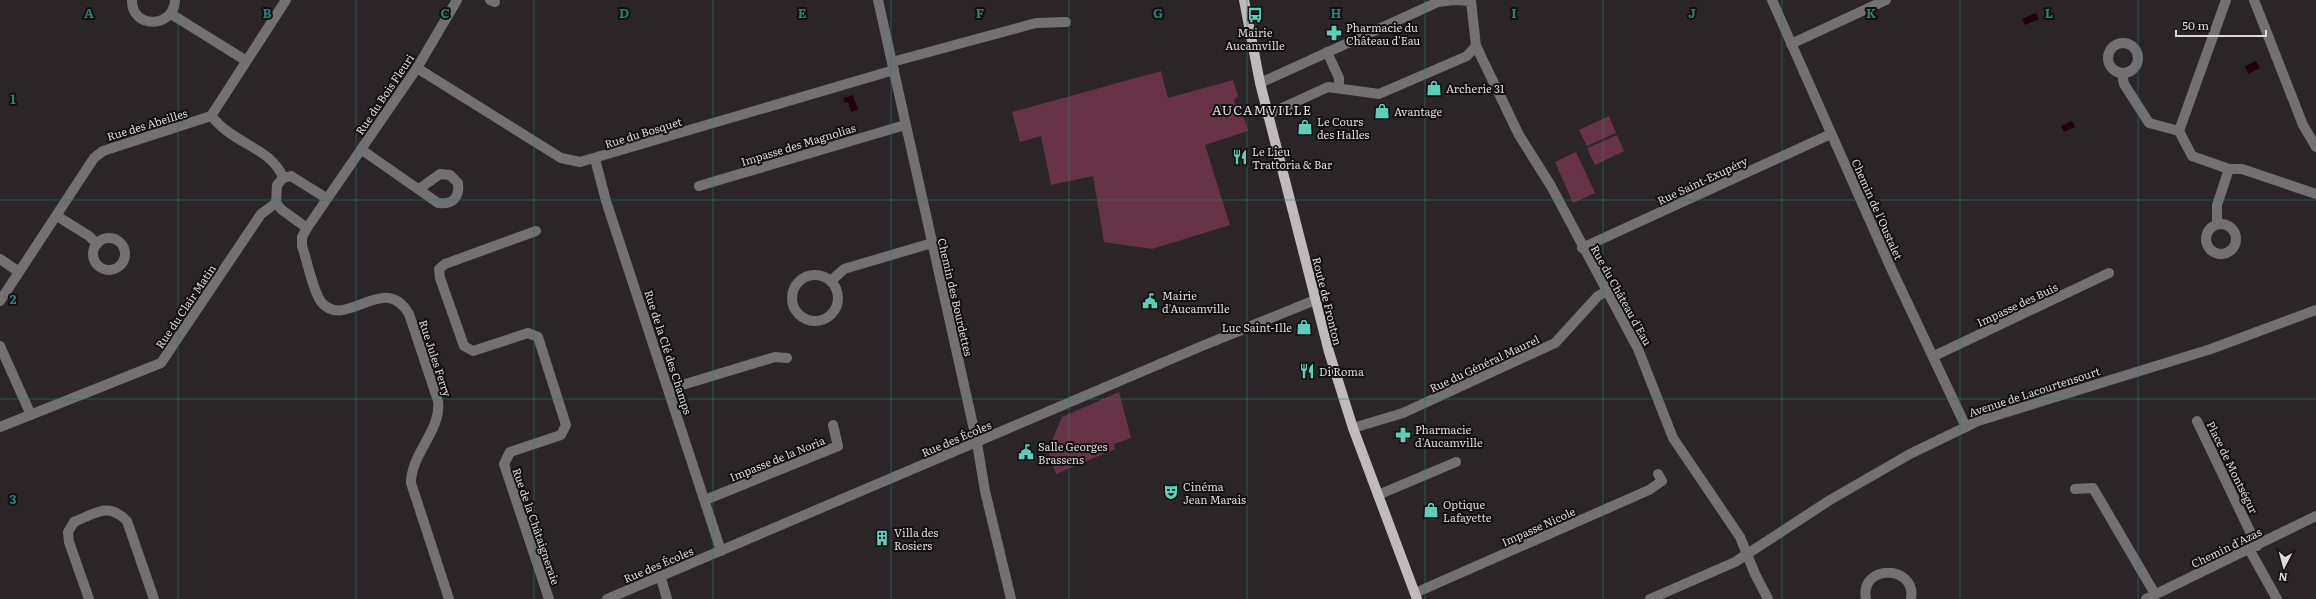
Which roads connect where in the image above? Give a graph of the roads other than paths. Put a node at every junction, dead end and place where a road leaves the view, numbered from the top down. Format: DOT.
graph roads {
  1 [pos="132,0"];
  2 [pos="175,0"];
  3 [pos="286,0"];
  4 [pos="457,0"];
  5 [pos="878,0"];
  6 [pos="1244,0"];
  7 [pos="1772,0"];
  8 [pos="1886,0"];
  9 [pos="2226,0"];
  10 [pos="2254,0"];
  11 [pos="1472,1"];
  12 [pos="171,14"];
  13 [pos="1066,22"];
  14 [pos="1791,44"];
  15 [pos="1476,46"];
  16 [pos="1327,52"];
  17 [pos="245,60"];
  18 [pos="893,66"];
  19 [pos="417,68"];
  20 [pos="2122,74"];
  21 [pos="1260,83"];
  22 [pos="1339,87"];
  23 [pos="1268,115"];
  24 [pos="211,116"];
  25 [pos="905,124"];
  26 [pos="2179,131"];
  27 [pos="1831,134"];
  28 [pos="2316,147"];
  29 [pos="362,150"];
  30 [pos="595,159"];
  31 [pos="2229,169"];
  32 [pos="283,178"];
  33 [pos="698,186"];
  34 [pos="419,189"];
  35 [pos="2316,194"];
  36 [pos="326,198"];
  37 [pos="276,203"];
  38 [pos="57,216"];
  39 [pos="2217,224"];
  40 [pos="307,228"];
  41 [pos="536,231"];
  42 [pos="932,243"];
  43 [pos="96,244"];
  44 [pos="1582,248"];
  45 [pos="0,259"];
  46 [pos="19,272"];
  47 [pos="2109,273"];
  48 [pos="831,281"];
  49 [pos="1607,291"];
  50 [pos="1315,300"];
  51 [pos="0,301"];
  52 [pos="2316,310"];
  53 [pos="0,346"];
  54 [pos="1934,356"];
  55 [pos="787,358"];
  56 [pos="669,389"];
  57 [pos="31,415"];
  58 [pos="2197,421"];
  59 [pos="833,425"];
  60 [pos="1966,426"];
  61 [pos="0,427"];
  62 [pos="1353,428"];
  63 [pos="977,443"];
  64 [pos="1456,462"];
  65 [pos="1658,474"];
  66 [pos="2075,489"];
  67 [pos="1378,495"];
  68 [pos="705,500"];
  69 [pos="2316,516"];
  70 [pos="2253,547"];
  71 [pos="721,551"];
  72 [pos="1746,555"];
  73 [pos="660,575"];
  74 [pos="2156,594"];
  75 [pos="1416,596"];
  76 [pos="89,599"];
  77 [pos="154,599"];
  78 [pos="450,599"];
  79 [pos="549,599"];
  80 [pos="607,599"];
  81 [pos="667,599"];
  82 [pos="1011,599"];
  83 [pos="1651,599"];
  84 [pos="1768,599"];
  85 [pos="1866,599"];
  86 [pos="1911,599"];
  87 [pos="2146,599"];
  88 [pos="2277,599"];
  1 -- 12 [label="street"];
  2 -- 12 [label="street"];
  3 -- 17 [label="street"];
  4 -- 19 [label="street, Rue du Bois Fleuri"];
  5 -- 18 [label="street, Chemin des Bourdettes"];
  6 -- 21 [label="main road, Route de Fronton"];
  7 -- 14 [label="street, Chemin de l'Oustalet"];
  8 -- 14 [label="street"];
  9 -- 26 [label="street"];
  10 -- 28 [label="street"];
  11 -- 15 [label="street, Rue du Château d'Eau"];
  11 -- 16 [label="street"];
  12 -- 17 [label="street"];
  13 -- 18 [label="street, Rue du Bosquet"];
  14 -- 27 [label="street, Chemin de l'Oustalet"];
  15 -- 22 [label="street"];
  15 -- 44 [label="street, Rue du Château d'Eau"];
  16 -- 21 [label="street"];
  16 -- 22 [label="street"];
  17 -- 24 [label="street"];
  18 -- 25 [label="street, Chemin des Bourdettes"];
  18 -- 30 [label="street, Rue du Bosquet"];
  19 -- 29 [label="street, Rue du Bois Fleuri"];
  19 -- 30 [label="street, Rue du Bosquet"];
  20 -- 26 [label="street"];
  21 -- 23 [label="main road, Route de Fronton"];
  22 -- 23 [label="street"];
  23 -- 50 [label="main road, Route de Fronton"];
  24 -- 32 [label="street"];
  24 -- 38 [label="street, Rue des Abeilles"];
  25 -- 33 [label="street, Impasse des Magnolias"];
  25 -- 42 [label="street, Chemin des Bourdettes"];
  26 -- 31 [label="street"];
  27 -- 44 [label="street, Rue Saint-Exupéry"];
  27 -- 54 [label="street, Chemin de l'Oustalet"];
  29 -- 34 [label="street"];
  29 -- 36 [label="street, Rue du Bois Fleuri"];
  30 -- 56 [label="street, Rue de la Clé des Champs"];
  31 -- 35 [label="street"];
  31 -- 39 [label="street"];
  32 -- 36 [label="street"];
  32 -- 37 [label="street"];
  36 -- 40 [label="street, Rue du Bois Fleuri"];
  37 -- 40 [label="street"];
  37 -- 57 [label="street, Rue du Clair Matin"];
  38 -- 43 [label="street"];
  38 -- 46 [label="street, Rue des Abeilles"];
  40 -- 78 [label="street, Rue Jules Ferry"];
  41 -- 79 [label="street, Rue de la Châtaigneraie"];
  42 -- 48 [label="street"];
  42 -- 63 [label="street, Chemin des Bourdettes"];
  44 -- 49 [label="street, Rue du Château d'Eau"];
  45 -- 46 [label="street"];
  46 -- 51 [label="street, Rue des Abeilles"];
  47 -- 54 [label="street, Impasse des Buis"];
  48 -- 48 [label="street"];
  49 -- 62 [label="street, Rue du Général Maurel"];
  49 -- 72 [label="street, Rue du Château d'Eau"];
  50 -- 62 [label="main road, Route de Fronton"];
  50 -- 63 [label="street, Rue des Écoles"];
  52 -- 60 [label="street, Avenue de Lacourtensourt"];
  53 -- 57 [label="street"];
  54 -- 60 [label="street, Chemin de l'Oustalet"];
  55 -- 56 [label="street"];
  56 -- 68 [label="street, Rue de la Clé des Champs"];
  57 -- 61 [label="street, Rue du Clair Matin"];
  58 -- 70 [label="street, Place de Montségur"];
  59 -- 68 [label="street, Impasse de la Noria"];
  60 -- 72 [label="street, Avenue de Lacourtensourt"];
  62 -- 67 [label="main road, Route de Fronton"];
  63 -- 71 [label="street, Rue des Écoles"];
  63 -- 82 [label="street, Chemin des Bourdettes"];
  64 -- 67 [label="street"];
  65 -- 75 [label="street, Impasse Nicole"];
  66 -- 74 [label="street"];
  67 -- 75 [label="main road, Route de Fronton"];
  68 -- 71 [label="street, Rue de la Clé des Champs"];
  69 -- 70 [label="street, Chemin d'Azas"];
  70 -- 74 [label="street, Chemin d'Azas"];
  70 -- 88 [label="street, Place de Montségur"];
  71 -- 73 [label="street, Rue des Écoles"];
  72 -- 83 [label="street, Avenue de Lacourtensourt"];
  72 -- 84 [label="street, Rue du Château d'Eau"];
  73 -- 80 [label="street, Rue des Écoles"];
  73 -- 81 [label="street"];
  74 -- 87 [label="street, Chemin d'Azas"];
  76 -- 77 [label="street"];
  85 -- 86 [label="street"];
}
